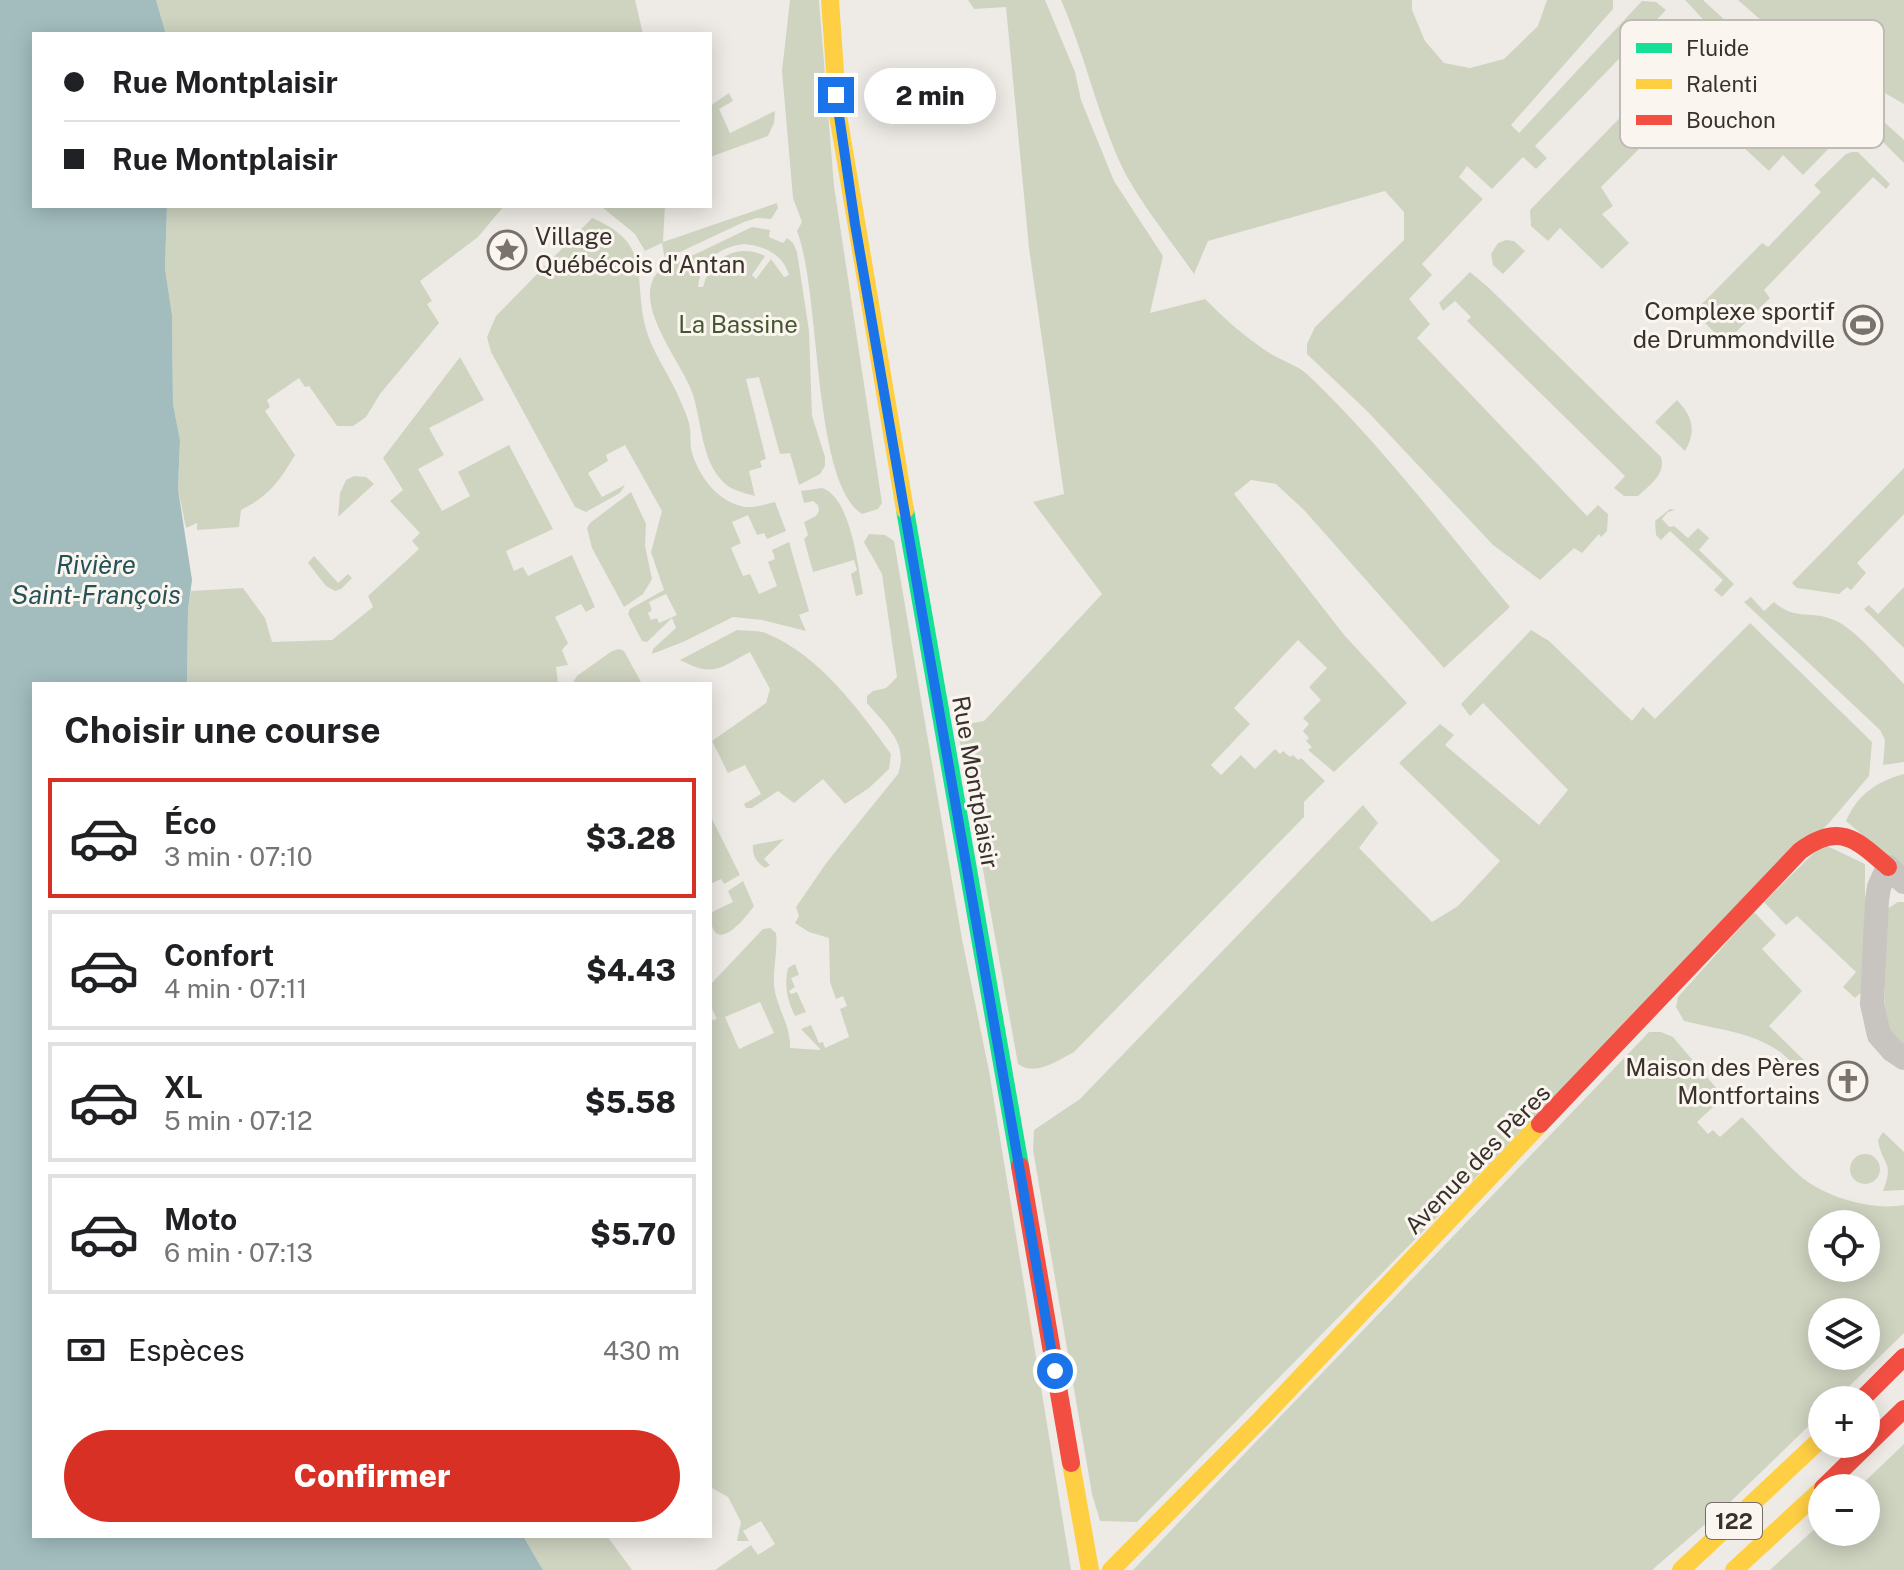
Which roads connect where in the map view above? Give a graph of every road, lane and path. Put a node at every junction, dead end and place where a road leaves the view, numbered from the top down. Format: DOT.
graph roads {
  1 [pos="830,0"];
  2 [pos="1896,874"];
  3 [pos="1904,1058"];
  4 [pos="1904,1357"];
  5 [pos="1875,1386"];
  6 [pos="1904,1409"];
  7 [pos="1808,1451"];
  8 [pos="1837,1474"];
  9 [pos="1808,1501"];
  10 [pos="1090,1570"];
  11 [pos="1111,1570"];
  12 [pos="1681,1570"];
  13 [pos="1734,1570"];
  1 -- 10 [label="street, Rue Montplaisir"];
  2 -- 3 [label="street"];
  2 -- 11 [label="street, Avenue des Pères"];
  4 -- 5 [label="street"];
  6 -- 8 [label="street"];
  7 -- 12 [label="street, 122"];
  9 -- 13 [label="street"];
}
